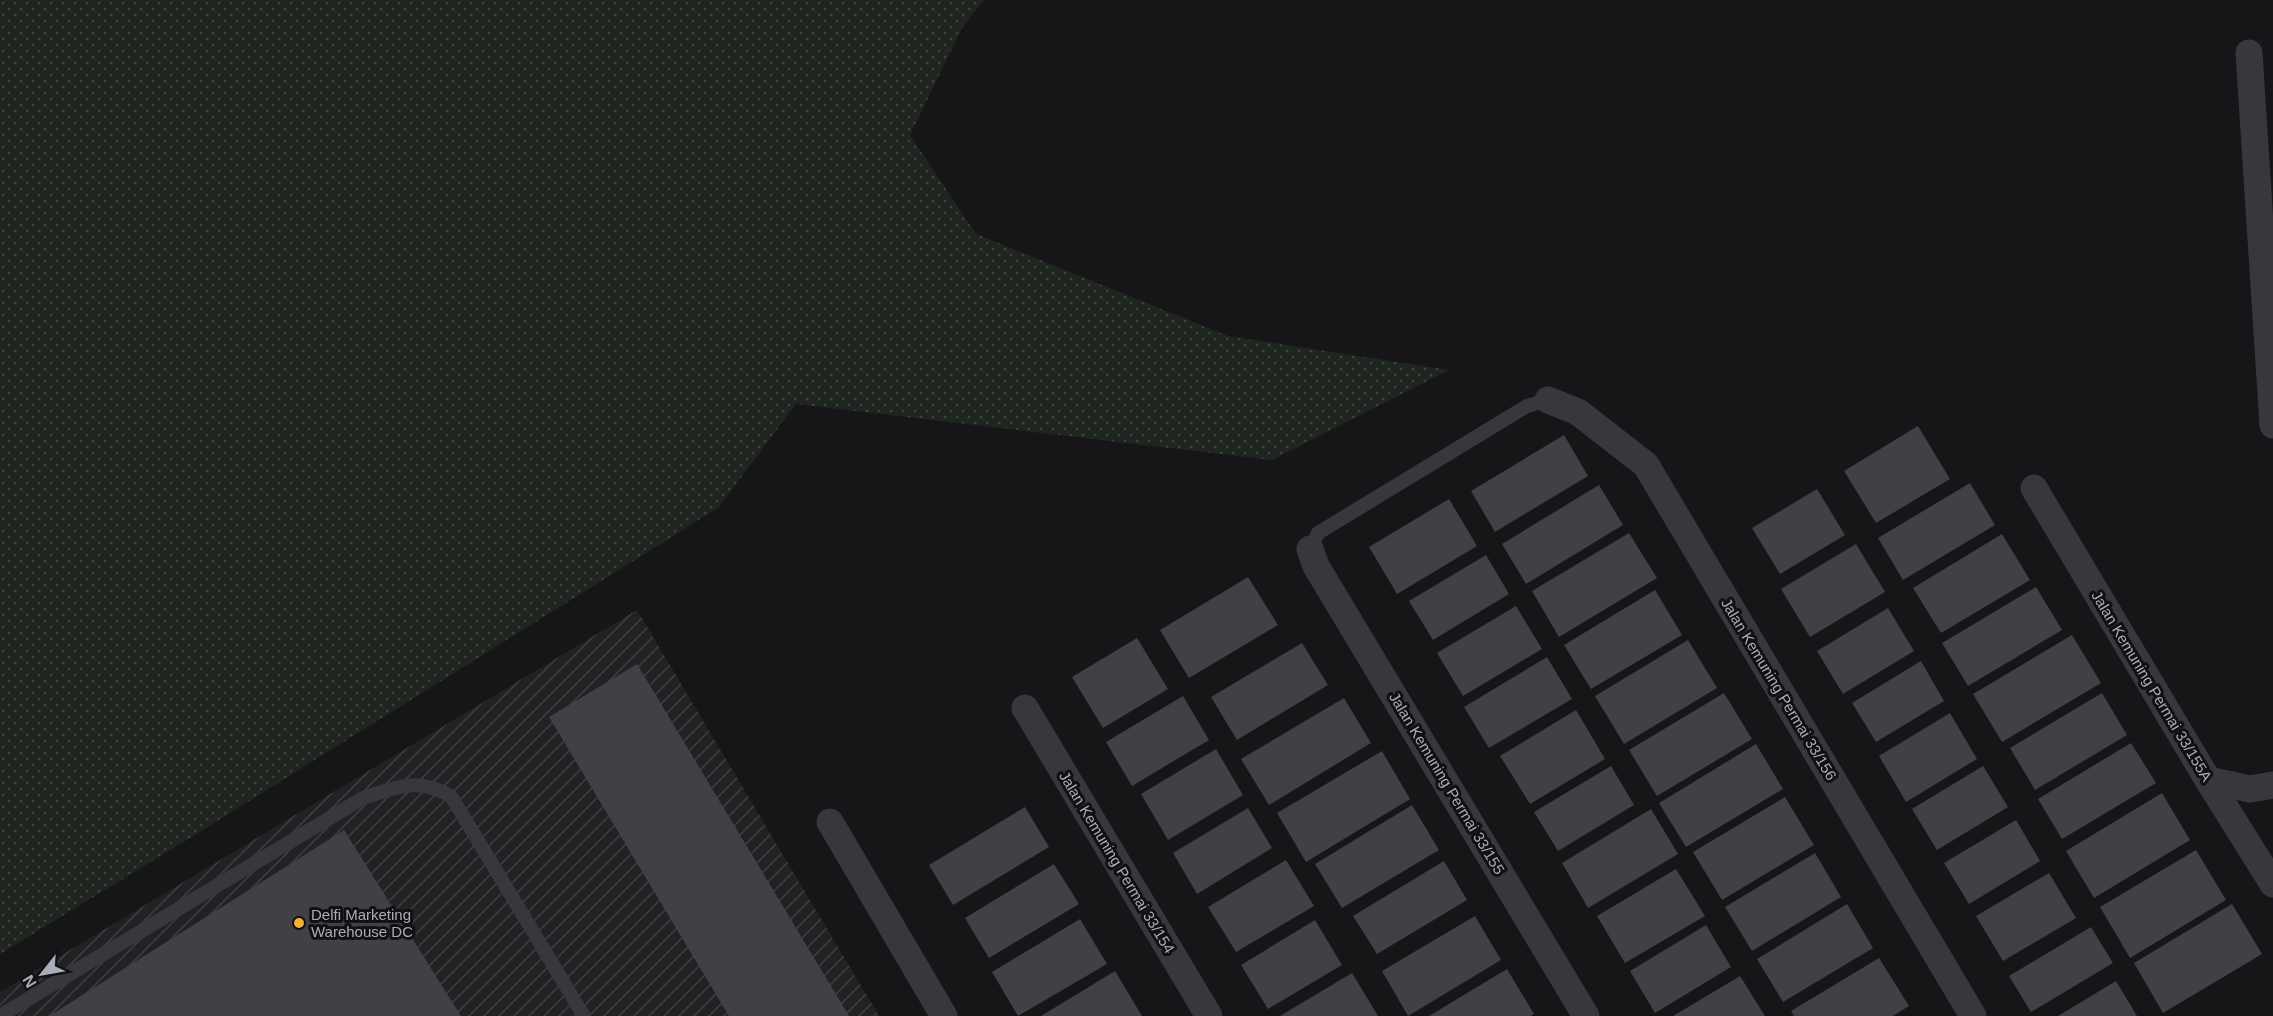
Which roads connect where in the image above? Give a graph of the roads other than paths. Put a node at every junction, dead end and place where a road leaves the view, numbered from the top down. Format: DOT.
graph roads {
  1 [pos="2249,53"];
  2 [pos="1548,400"];
  3 [pos="2273,425"];
  4 [pos="2034,488"];
  5 [pos="1310,549"];
  6 [pos="1025,708"];
  7 [pos="2208,780"];
  8 [pos="2273,785"];
  9 [pos="830,822"];
  10 [pos="2273,884"];
  11 [pos="0,1016"];
  12 [pos="584,1016"];
  13 [pos="944,1016"];
  14 [pos="1209,1016"];
  15 [pos="1586,1016"];
  16 [pos="1972,1016"];
  1 -- 3 [label="street"];
  2 -- 5 [label="lane"];
  2 -- 16 [label="street, Jalan Kemuning Permai 33/156"];
  4 -- 7 [label="street, Jalan Kemuning Permai 33/155A"];
  5 -- 15 [label="street, Jalan Kemuning Permai 33/155"];
  6 -- 14 [label="street, Jalan Kemuning Permai 33/154"];
  7 -- 8 [label="street"];
  7 -- 10 [label="street, Jalan Kemuning Permai 33/155A"];
  9 -- 13 [label="street"];
  11 -- 12 [label="lane"];
}
